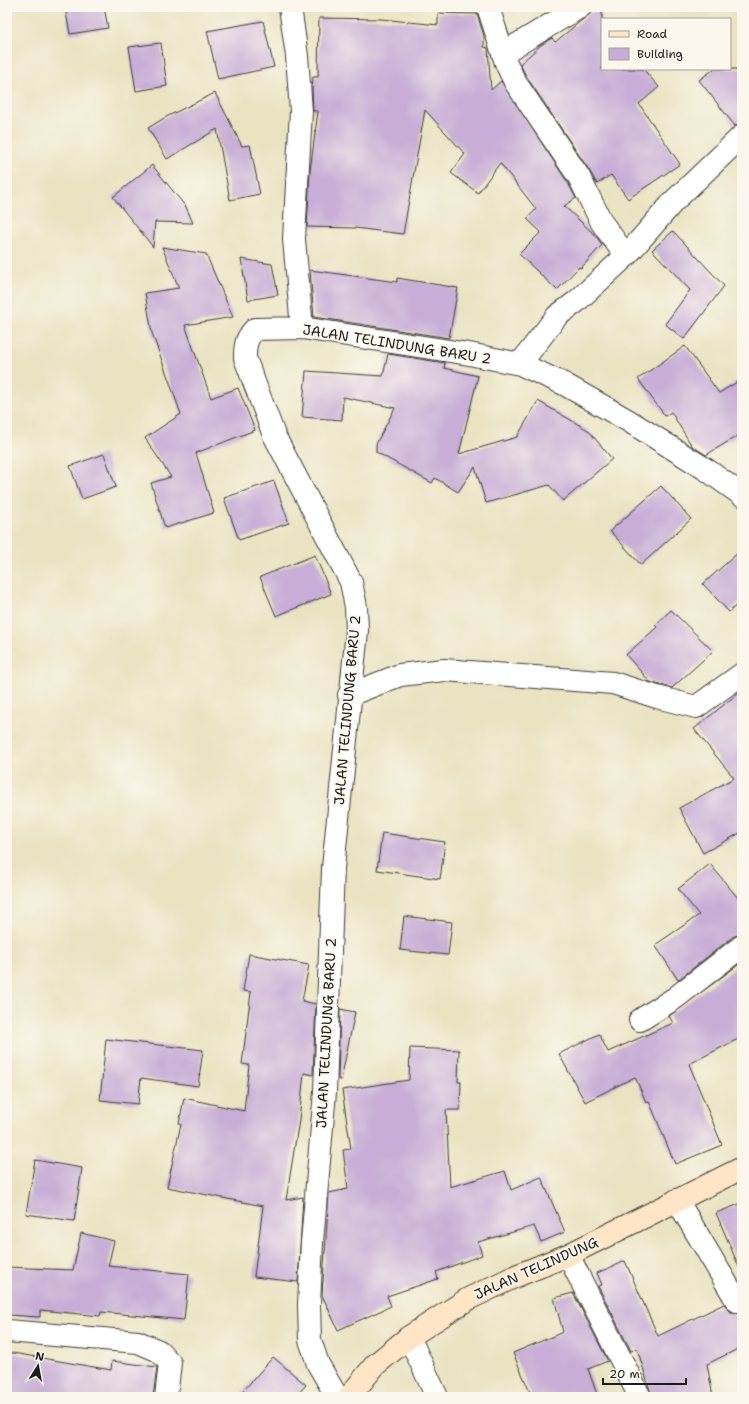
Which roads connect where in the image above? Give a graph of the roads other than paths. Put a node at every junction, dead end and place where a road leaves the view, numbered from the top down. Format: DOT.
graph roads {
  1 [pos="290,7"];
  2 [pos="488,7"];
  3 [pos="580,7"];
  4 [pos="503,53"];
  5 [pos="742,136"];
  6 [pos="626,256"];
  7 [pos="302,328"];
  8 [pos="520,364"];
  9 [pos="742,495"];
  10 [pos="742,674"];
  11 [pos="349,695"];
  12 [pos="742,946"];
  13 [pos="640,1020"];
  14 [pos="742,1168"];
  15 [pos="677,1200"];
  16 [pos="568,1255"];
  17 [pos="740,1304"];
  18 [pos="7,1330"];
  19 [pos="409,1337"];
  20 [pos="166,1397"];
  21 [pos="337,1397"];
  22 [pos="349,1397"];
  23 [pos="437,1397"];
  24 [pos="640,1397"];
  1 -- 7 [label="street"];
  2 -- 4 [label="street"];
  3 -- 4 [label="street"];
  4 -- 6 [label="street"];
  5 -- 6 [label="street"];
  6 -- 8 [label="street"];
  7 -- 8 [label="street, JALAN TELINDUNG BARU 2"];
  7 -- 11 [label="street, JALAN TELINDUNG BARU 2"];
  8 -- 9 [label="street, JALAN TELINDUNG BARU 2"];
  10 -- 11 [label="street"];
  11 -- 21 [label="street, JALAN TELINDUNG BARU 2"];
  12 -- 13 [label="street"];
  14 -- 15 [label="main road, JALAN TELINDUNG"];
  15 -- 16 [label="main road, JALAN TELINDUNG"];
  15 -- 17 [label="street"];
  16 -- 19 [label="main road, JALAN TELINDUNG"];
  16 -- 24 [label="street"];
  18 -- 20 [label="street"];
  19 -- 22 [label="main road, JALAN TELINDUNG"];
  19 -- 23 [label="street"];
}
